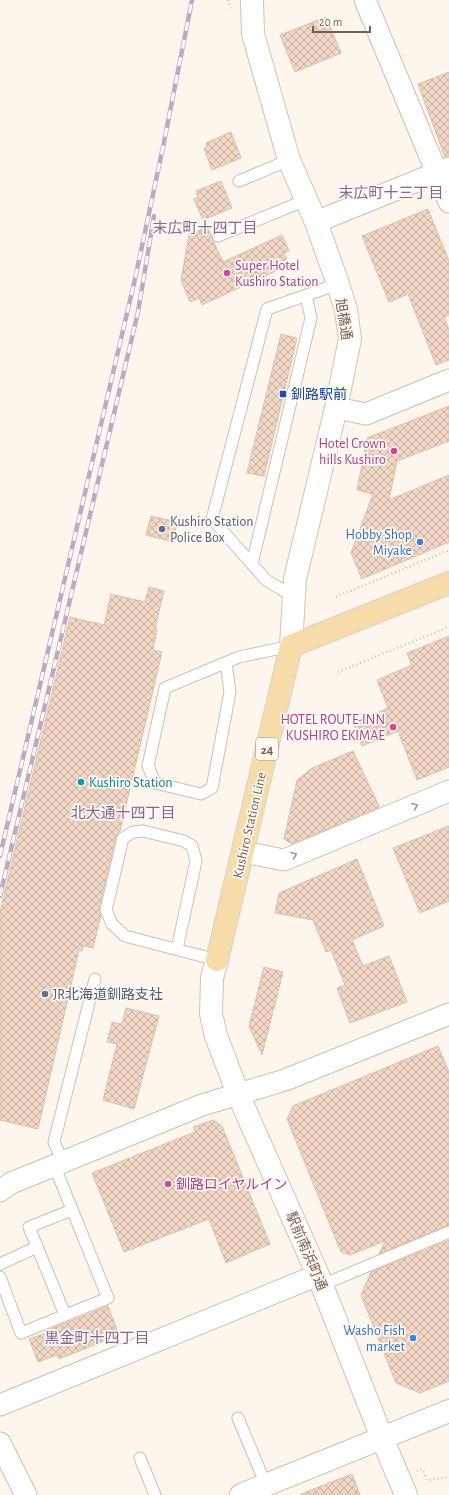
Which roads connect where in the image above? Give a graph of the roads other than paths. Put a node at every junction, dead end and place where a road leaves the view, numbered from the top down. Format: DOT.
graph roads {
  1 [pos="252,0"];
  2 [pos="365,0"];
  3 [pos="290,160"];
  4 [pos="443,171"];
  5 [pos="239,180"];
  6 [pos="306,200"];
  7 [pos="449,202"];
  8 [pos="316,222"];
  9 [pos="218,236"];
  10 [pos="338,284"];
  11 [pos="306,296"];
  12 [pos="449,380"];
  13 [pos="336,408"];
  14 [pos="252,564"];
  15 [pos="449,583"];
  16 [pos="294,596"];
  17 [pos="291,646"];
  18 [pos="226,663"];
  19 [pos="449,791"];
  20 [pos="243,852"];
  21 [pos="177,949"];
  22 [pos="217,960"];
  23 [pos="94,979"];
  24 [pos="449,1014"];
  25 [pos="238,1094"];
  26 [pos="59,1164"];
  27 [pos="0,1191"];
  28 [pos="72,1210"];
  29 [pos="449,1232"];
  30 [pos="37,1247"];
  31 [pos="0,1264"];
  32 [pos="0,1277"];
  33 [pos="320,1280"];
  34 [pos="65,1316"];
  35 [pos="0,1405"];
  36 [pos="449,1411"];
  37 [pos="238,1418"];
  38 [pos="382,1438"];
  39 [pos="0,1443"];
  40 [pos="140,1458"];
  41 [pos="266,1485"];
  42 [pos="26,1495"];
  43 [pos="155,1495"];
  44 [pos="241,1495"];
  45 [pos="406,1495"];
  1 -- 3 [label="street, 旭橋通"];
  2 -- 4 [label="street"];
  3 -- 5 [label="lane"];
  3 -- 6 [label="street, 旭橋通"];
  4 -- 7 [label="street"];
  4 -- 8 [label="street"];
  6 -- 8 [label="street, 旭橋通"];
  6 -- 9 [label="lane"];
  8 -- 10 [label="street, 旭橋通"];
  10 -- 11 [label="lane"];
  10 -- 13 [label="street, 旭橋通"];
  11 -- 14 [label="lane"];
  11 -- 14 [label="lane"];
  12 -- 13 [label="street"];
  13 -- 16 [label="street, 旭橋通"];
  14 -- 16 [label="lane"];
  15 -- 17 [label="main road"];
  16 -- 17 [label="street, 旭橋通"];
  17 -- 18 [label="lane"];
  17 -- 20 [label="main road, Kushiro Station Line / 24"];
  18 -- 18 [label="lane"];
  20 -- 19 [label="street, one-way"];
  20 -- 22 [label="main road, Kushiro Station Line / 24"];
  21 -- 21 [label="lane"];
  21 -- 22 [label="lane"];
  22 -- 25 [label="street, 駅前南浜町通"];
  23 -- 26 [label="lane"];
  24 -- 25 [label="street"];
  25 -- 26 [label="street"];
  25 -- 33 [label="street, 駅前南浜町通"];
  26 -- 27 [label="street"];
  26 -- 28 [label="lane"];
  28 -- 30 [label="lane"];
  28 -- 34 [label="lane"];
  29 -- 33 [label="lane"];
  30 -- 31 [label="lane"];
  30 -- 34 [label="lane"];
  32 -- 34 [label="lane"];
  33 -- 35 [label="street"];
  33 -- 38 [label="street, 駅前南浜町通"];
  36 -- 38 [label="street"];
  37 -- 41 [label="lane"];
  38 -- 41 [label="street"];
  38 -- 45 [label="street, 駅前南浜町通"];
  39 -- 42 [label="street"];
  40 -- 43 [label="lane"];
  41 -- 44 [label="street"];
}
